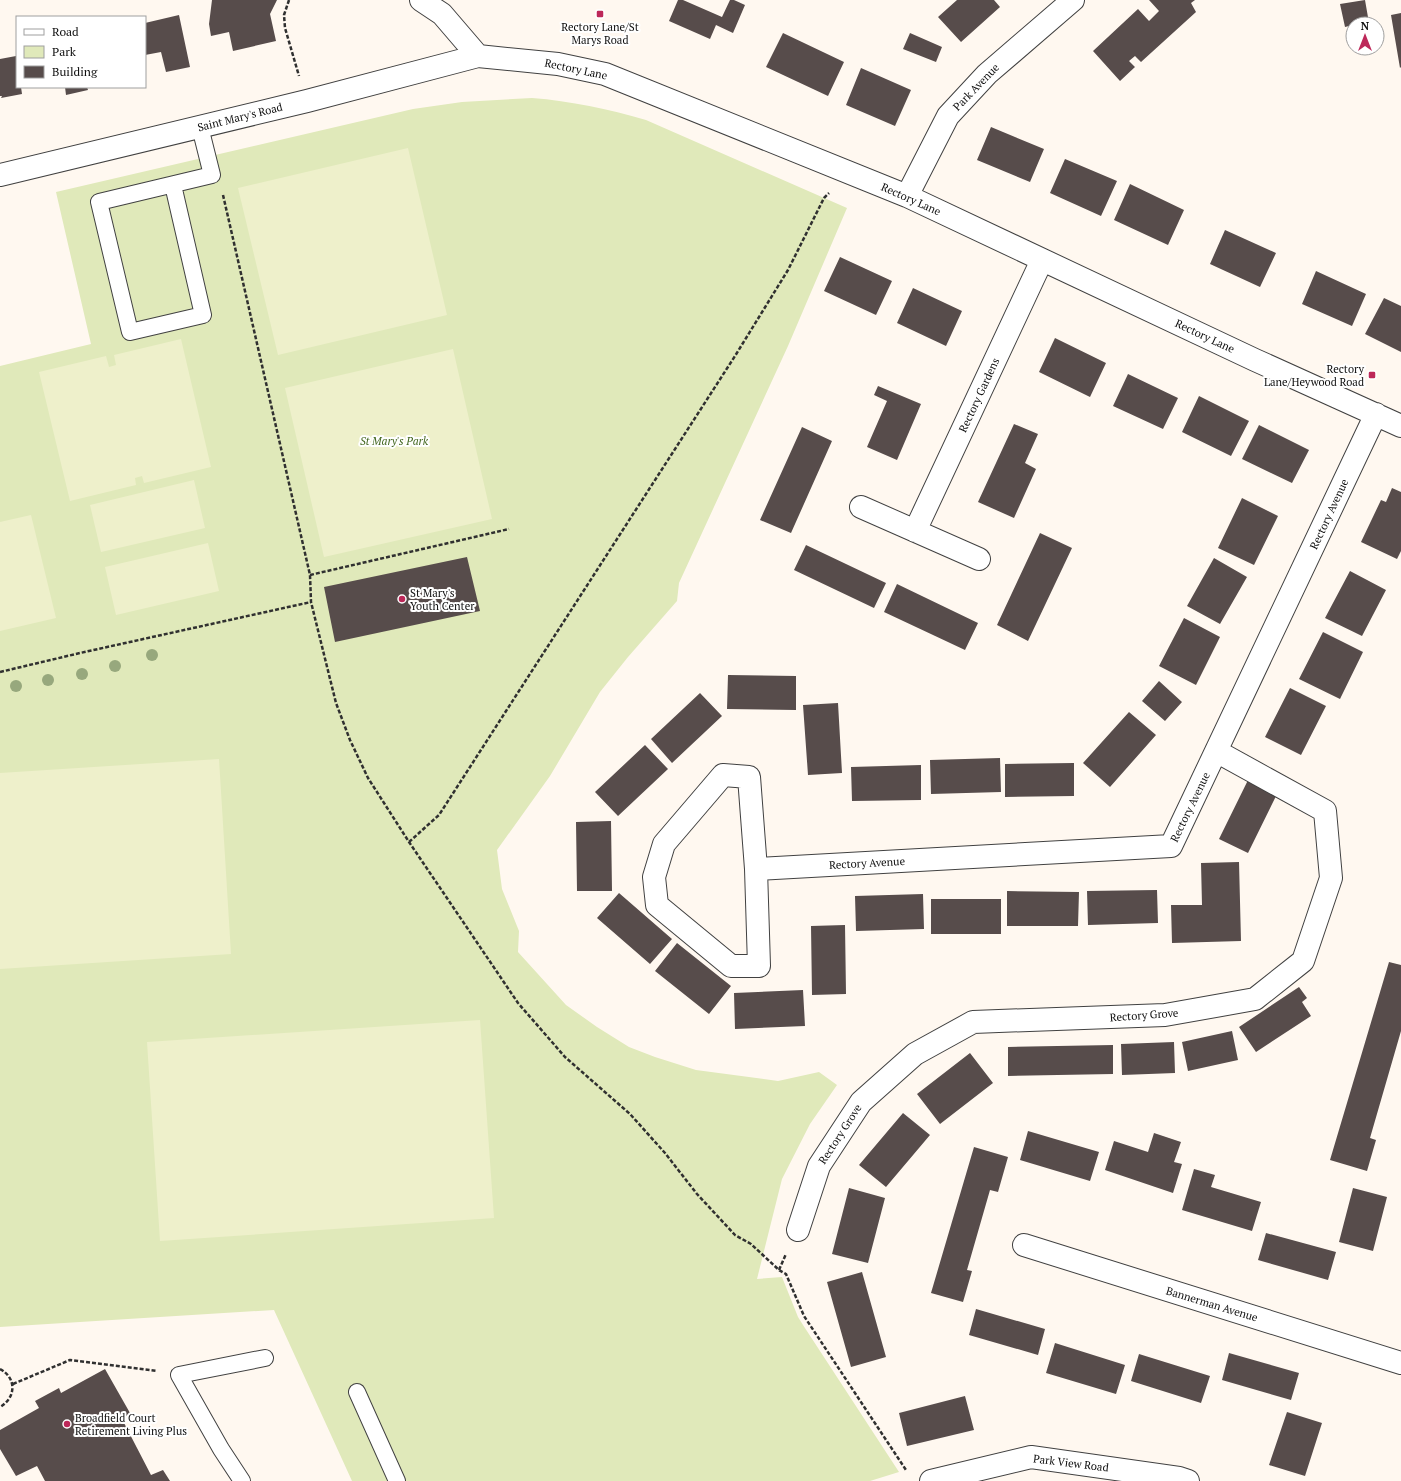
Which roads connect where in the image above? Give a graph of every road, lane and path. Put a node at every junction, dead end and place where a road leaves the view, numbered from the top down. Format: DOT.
graph roads {
  1 [pos="289,0"];
  2 [pos="421,0"];
  3 [pos="1073,0"];
  4 [pos="478,56"];
  5 [pos="307,101"];
  6 [pos="200,127"];
  7 [pos="850,173"];
  8 [pos="0,175"];
  9 [pos="212,175"];
  10 [pos="173,185"];
  11 [pos="907,196"];
  12 [pos="1042,260"];
  13 [pos="1376,414"];
  14 [pos="1401,426"];
  15 [pos="861,506"];
  16 [pos="509,529"];
  17 [pos="915,531"];
  18 [pos="979,559"];
  19 [pos="310,575"];
  20 [pos="311,602"];
  21 [pos="0,672"];
  22 [pos="1216,751"];
  23 [pos="409,842"];
  24 [pos="756,869"];
  25 [pos="798,1230"];
  26 [pos="1024,1245"];
  27 [pos="265,1358"];
  28 [pos="1401,1363"];
  29 [pos="0,1369"];
  30 [pos="179,1374"];
  31 [pos="13,1384"];
  32 [pos="357,1392"];
  33 [pos="0,1407"];
  34 [pos="908,1476"];
  35 [pos="242,1481"];
  36 [pos="397,1481"];
  37 [pos="931,1481"];
  38 [pos="1188,1481"];
  1 -- 5 [label="path"];
  2 -- 4 [label="street"];
  3 -- 11 [label="street, Park Avenue"];
  4 -- 5 [label="street, Saint Mary's Road"];
  4 -- 7 [label="street, Rectory Lane"];
  5 -- 6 [label="street, Saint Mary's Road"];
  6 -- 8 [label="street, Saint Mary's Road"];
  6 -- 9 [label="lane"];
  7 -- 11 [label="street, Rectory Lane"];
  7 -- 23 [label="path"];
  9 -- 10 [label="lane"];
  9 -- 19 [label="path"];
  10 -- 10 [label="lane"];
  11 -- 12 [label="street, Rectory Lane"];
  12 -- 13 [label="street, Rectory Lane"];
  12 -- 17 [label="street, Rectory Gardens"];
  13 -- 14 [label="street, Rectory Lane"];
  13 -- 22 [label="street, Rectory Avenue"];
  15 -- 17 [label="street"];
  16 -- 19 [label="path"];
  17 -- 18 [label="street"];
  19 -- 20 [label="path"];
  20 -- 21 [label="path"];
  20 -- 23 [label="path"];
  22 -- 24 [label="street, Rectory Avenue"];
  22 -- 25 [label="street, Rectory Grove"];
  23 -- 34 [label="path"];
  24 -- 24 [label="street"];
  26 -- 28 [label="street, Bannerman Avenue"];
  27 -- 30 [label="lane"];
  29 -- 31 [label="path"];
  30 -- 31 [label="path"];
  30 -- 35 [label="lane"];
  31 -- 33 [label="path"];
  32 -- 36 [label="lane"];
  37 -- 38 [label="street, Park View Road"];
}
